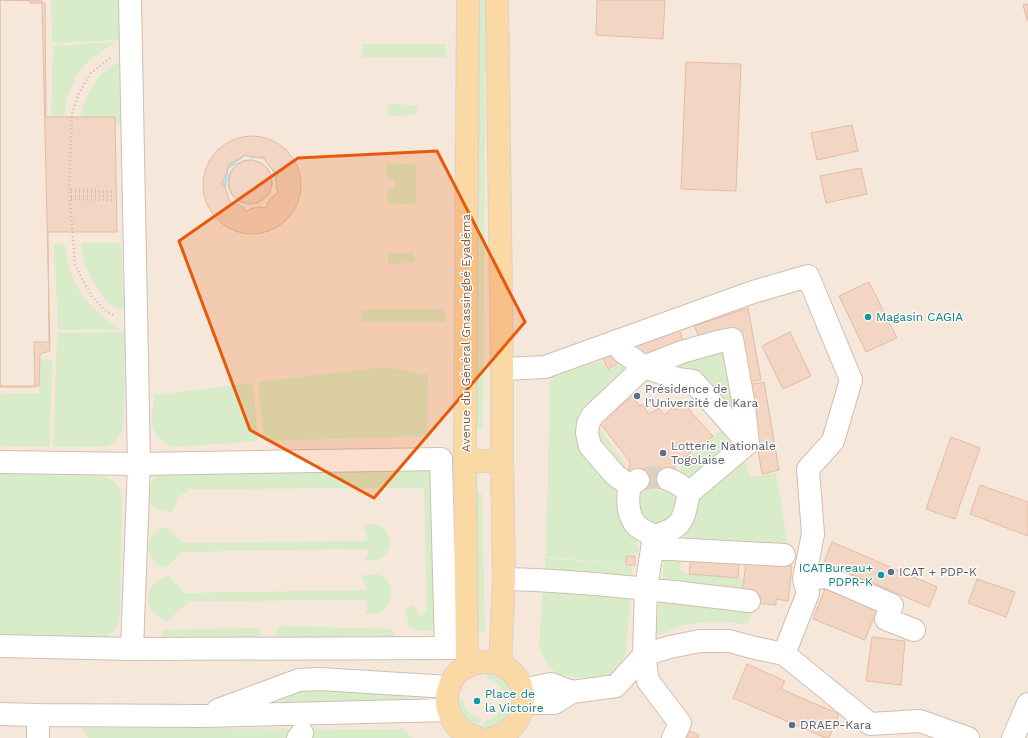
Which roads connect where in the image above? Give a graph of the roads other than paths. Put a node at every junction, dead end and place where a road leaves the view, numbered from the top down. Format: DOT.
graph roads {
  1 [pos="130,0"];
  2 [pos="468,0"];
  3 [pos="497,0"];
  4 [pos="619,340"];
  5 [pos="644,367"];
  6 [pos="502,369"];
  7 [pos="748,443"];
  8 [pos="440,459"];
  9 [pos="465,460"];
  10 [pos="0,462"];
  11 [pos="502,462"];
  12 [pos="139,464"];
  13 [pos="668,479"];
  14 [pos="689,493"];
  15 [pos="653,542"];
  16 [pos="784,555"];
  17 [pos="504,579"];
  18 [pos="804,579"];
  19 [pos="646,589"];
  20 [pos="749,601"];
  21 [pos="914,630"];
  22 [pos="0,646"];
  23 [pos="132,649"];
  24 [pos="460,654"];
  25 [pos="784,654"];
  26 [pos="644,655"];
  27 [pos="500,665"];
  28 [pos="449,687"];
  29 [pos="523,696"];
  30 [pos="1028,704"];
  31 [pos="448,710"];
  32 [pos="0,714"];
  33 [pos="38,715"];
  34 [pos="201,716"];
  35 [pos="915,730"];
  36 [pos="875,731"];
  37 [pos="672,736"];
  38 [pos="473,737"];
  39 [pos="499,737"];
  40 [pos="38,738"];
  41 [pos="968,738"];
  42 [pos="1013,738"];
  1 -- 12 [label="street"];
  2 -- 9 [label="main road, Avenue du Général Gnassingbé Eyadéma"];
  3 -- 6 [label="main road"];
  4 -- 5 [label="street"];
  4 -- 6 [label="street"];
  4 -- 18 [label="street"];
  5 -- 7 [label="street"];
  5 -- 7 [label="street"];
  5 -- 15 [label="street"];
  6 -- 11 [label="main road"];
  7 -- 14 [label="street"];
  8 -- 9 [label="street"];
  8 -- 12 [label="street"];
  8 -- 24 [label="street"];
  9 -- 11 [label="main road"];
  9 -- 24 [label="main road, Avenue du Général Gnassingbé Eyadéma"];
  10 -- 12 [label="street"];
  11 -- 17 [label="main road"];
  12 -- 23 [label="street"];
  13 -- 14 [label="street"];
  14 -- 15 [label="street"];
  15 -- 16 [label="street"];
  15 -- 19 [label="street"];
  17 -- 19 [label="street"];
  17 -- 27 [label="main road"];
  18 -- 21 [label="street"];
  18 -- 25 [label="street"];
  19 -- 20 [label="street"];
  19 -- 26 [label="street"];
  22 -- 23 [label="street"];
  23 -- 24 [label="street"];
  24 -- 27 [label="main road"];
  24 -- 28 [label="main road"];
  25 -- 26 [label="street"];
  25 -- 36 [label="street"];
  26 -- 29 [label="street"];
  26 -- 37 [label="street"];
  27 -- 29 [label="main road"];
  28 -- 31 [label="main road"];
  28 -- 34 [label="street"];
  29 -- 39 [label="main road"];
  30 -- 42 [label="street"];
  31 -- 34 [label="street"];
  31 -- 38 [label="main road"];
  32 -- 33 [label="street"];
  33 -- 34 [label="street"];
  33 -- 40 [label="street"];
  35 -- 36 [label="street"];
  35 -- 41 [label="street"];
}
